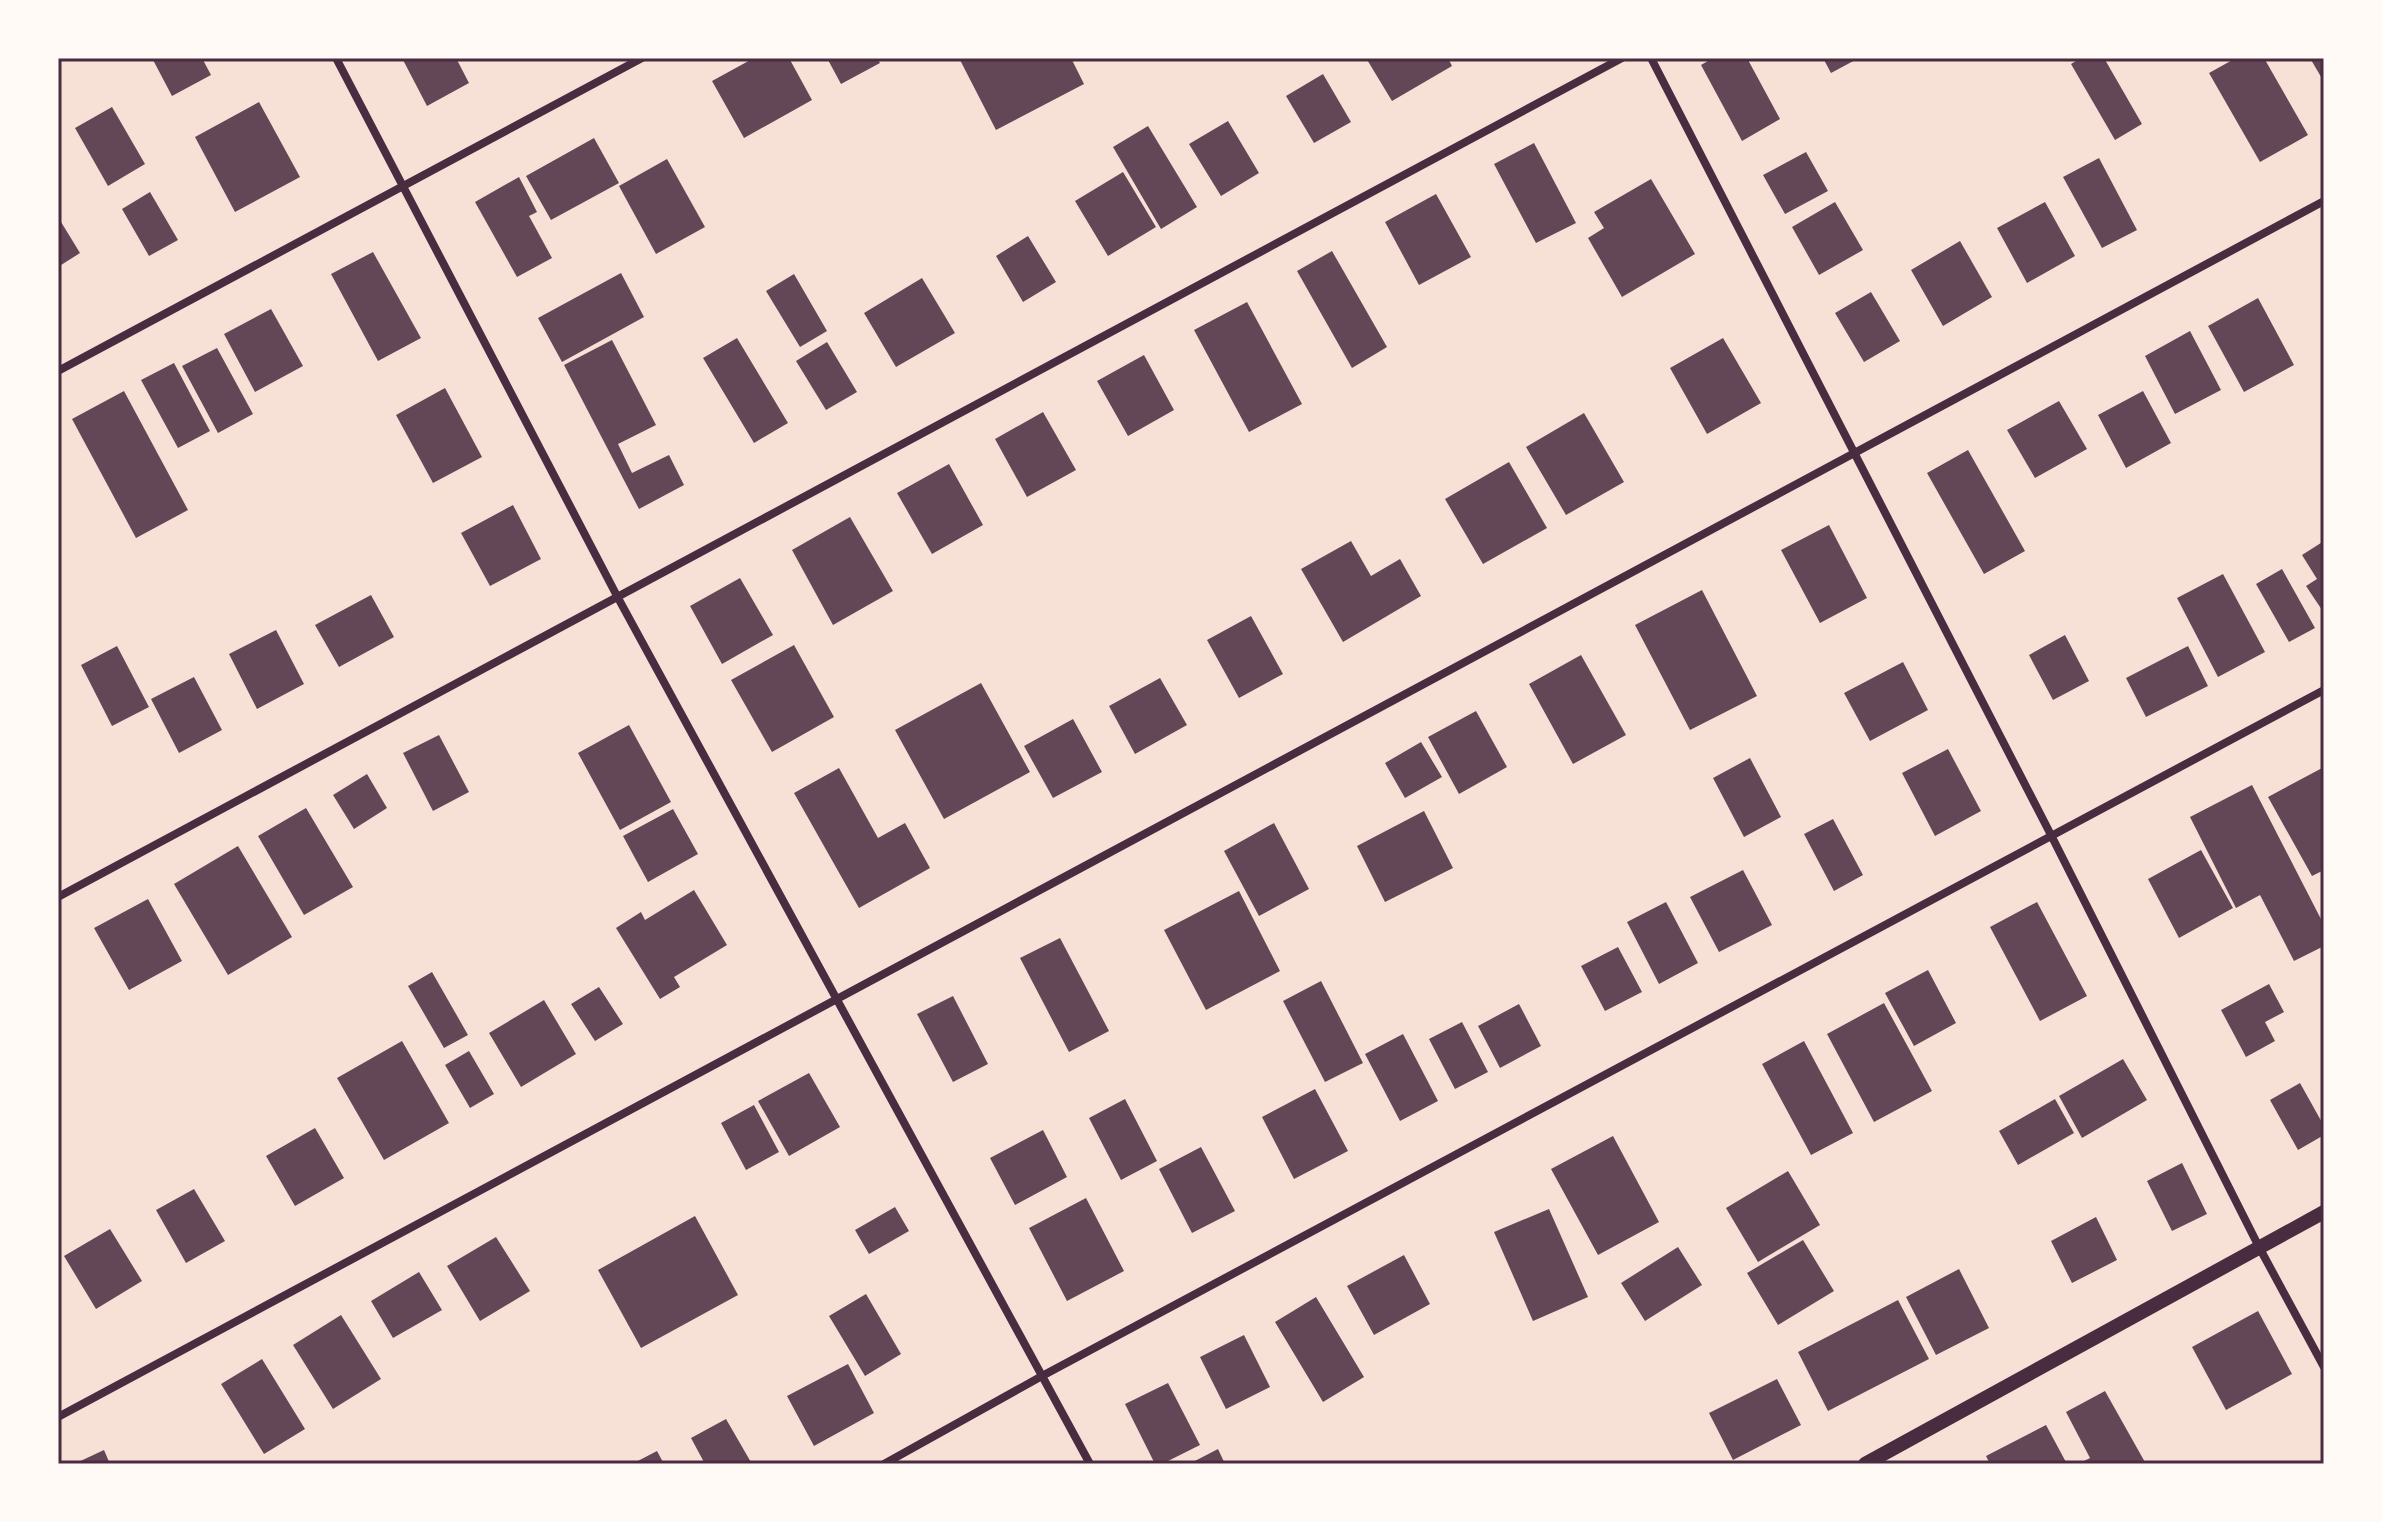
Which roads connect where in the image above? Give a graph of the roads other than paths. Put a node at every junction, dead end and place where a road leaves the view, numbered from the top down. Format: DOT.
graph roads {
  1 [pos="336,58"];
  2 [pos="642,58"];
  3 [pos="1622,58"];
  4 [pos="1651,58"];
  5 [pos="403,186"];
  6 [pos="2324,201"];
  7 [pos="58,371"];
  8 [pos="1854,453"];
  9 [pos="617,596"];
  10 [pos="2324,690"];
  11 [pos="2051,835"];
  12 [pos="58,897"];
  13 [pos="837,999"];
  14 [pos="2324,1212"];
  15 [pos="2259,1247"];
  16 [pos="2324,1367"];
  17 [pos="1042,1376"];
  18 [pos="58,1417"];
  19 [pos="884,1464"];
  20 [pos="1090,1464"];
  21 [pos="1865,1464"];
  1 -- 5 [label="street"];
  2 -- 5 [label="street"];
  3 -- 9 [label="street"];
  4 -- 8 [label="street"];
  5 -- 7 [label="street"];
  5 -- 9 [label="street"];
  6 -- 8 [label="street"];
  8 -- 11 [label="street"];
  8 -- 13 [label="street"];
  9 -- 12 [label="street"];
  9 -- 13 [label="street"];
  10 -- 11 [label="street"];
  11 -- 15 [label="street"];
  11 -- 17 [label="street"];
  13 -- 17 [label="street"];
  13 -- 18 [label="street"];
  14 -- 15 [label="street"];
  15 -- 16 [label="street"];
  15 -- 21 [label="street"];
  17 -- 19 [label="street"];
  17 -- 20 [label="street"];
}
